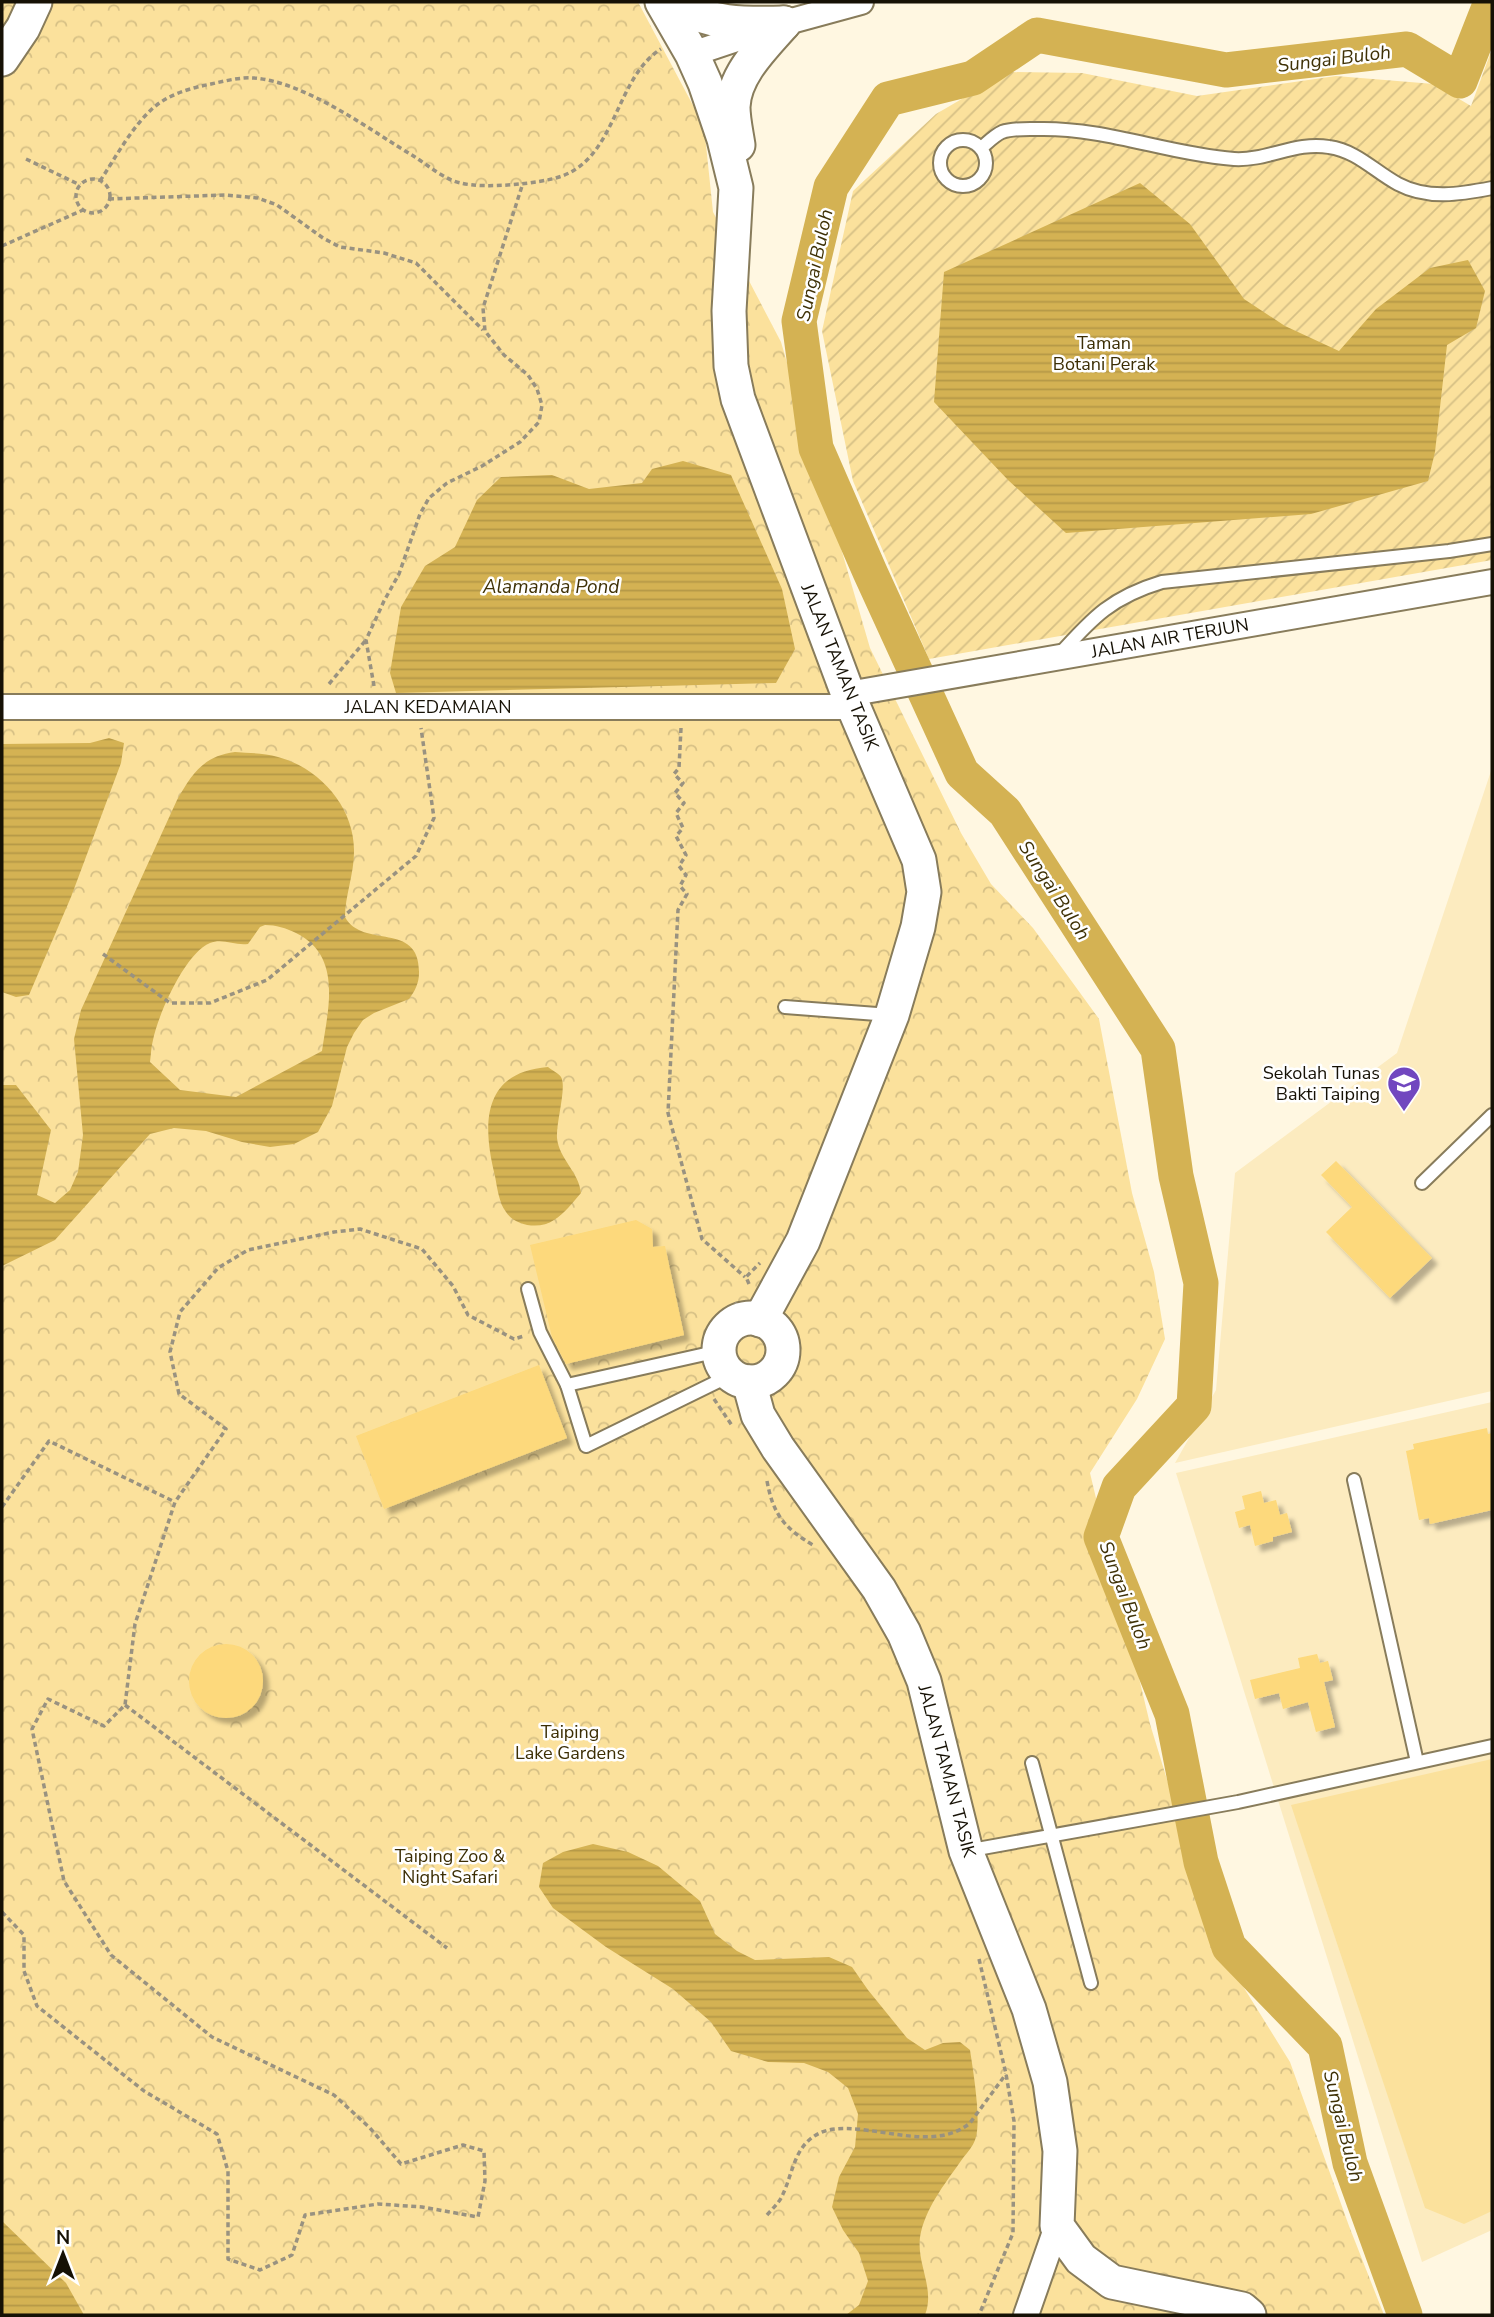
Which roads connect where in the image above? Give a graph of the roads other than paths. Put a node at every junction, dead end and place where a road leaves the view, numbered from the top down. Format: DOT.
graph roads {
  1 [pos="36,2"];
  2 [pos="662,2"];
  3 [pos="674,2"];
  4 [pos="861,2"];
  5 [pos="784,23"];
  6 [pos="687,45"];
  7 [pos="2,59"];
  8 [pos="981,148"];
  9 [pos="736,188"];
  10 [pos="1492,188"];
  11 [pos="1492,544"];
  12 [pos="1492,582"];
  13 [pos="1056,658"];
  14 [pos="851,701"];
  15 [pos="2,707"];
  16 [pos="785,1007"];
  17 [pos="892,1015"];
  18 [pos="1492,1115"];
  19 [pos="1422,1183"];
  20 [pos="528,1289"];
  21 [pos="752,1308"];
  22 [pos="721,1370"];
  23 [pos="568,1385"];
  24 [pos="1354,1480"];
  25 [pos="1492,1746"];
  26 [pos="1417,1762"];
  27 [pos="1032,1763"];
  28 [pos="1051,1837"];
  29 [pos="966,1852"];
  30 [pos="1091,1983"];
  31 [pos="1057,2226"];
  32 [pos="1026,2315"];
  33 [pos="1249,2315"];
  1 -- 7 [label="street"];
  2 -- 6 [label="street, JALAN TAMAN TASIK"];
  3 -- 5 [label="street"];
  4 -- 5 [label="street"];
  5 -- 6 [label="street"];
  5 -- 9 [label="street"];
  6 -- 9 [label="street, JALAN TAMAN TASIK"];
  8 -- 10 [label="lane"];
  9 -- 14 [label="street, JALAN TAMAN TASIK"];
  11 -- 13 [label="lane"];
  12 -- 13 [label="street, JALAN AIR TERJUN"];
  13 -- 14 [label="street, JALAN AIR TERJUN"];
  14 -- 15 [label="street, JALAN KEDAMAIAN"];
  14 -- 17 [label="street, JALAN TAMAN TASIK"];
  16 -- 17 [label="lane"];
  17 -- 21 [label="street, JALAN TAMAN TASIK"];
  18 -- 19 [label="lane"];
  20 -- 23 [label="lane"];
  21 -- 22 [label="street"];
  21 -- 22 [label="street"];
  22 -- 23 [label="lane"];
  22 -- 23 [label="lane"];
  22 -- 29 [label="street, JALAN TAMAN TASIK"];
  24 -- 26 [label="lane"];
  25 -- 26 [label="lane"];
  26 -- 28 [label="lane"];
  27 -- 28 [label="lane"];
  28 -- 29 [label="lane"];
  28 -- 30 [label="lane"];
  29 -- 31 [label="street, JALAN TAMAN TASIK"];
  31 -- 32 [label="street, JALAN TAMAN TASIK"];
  31 -- 33 [label="street"];
}
